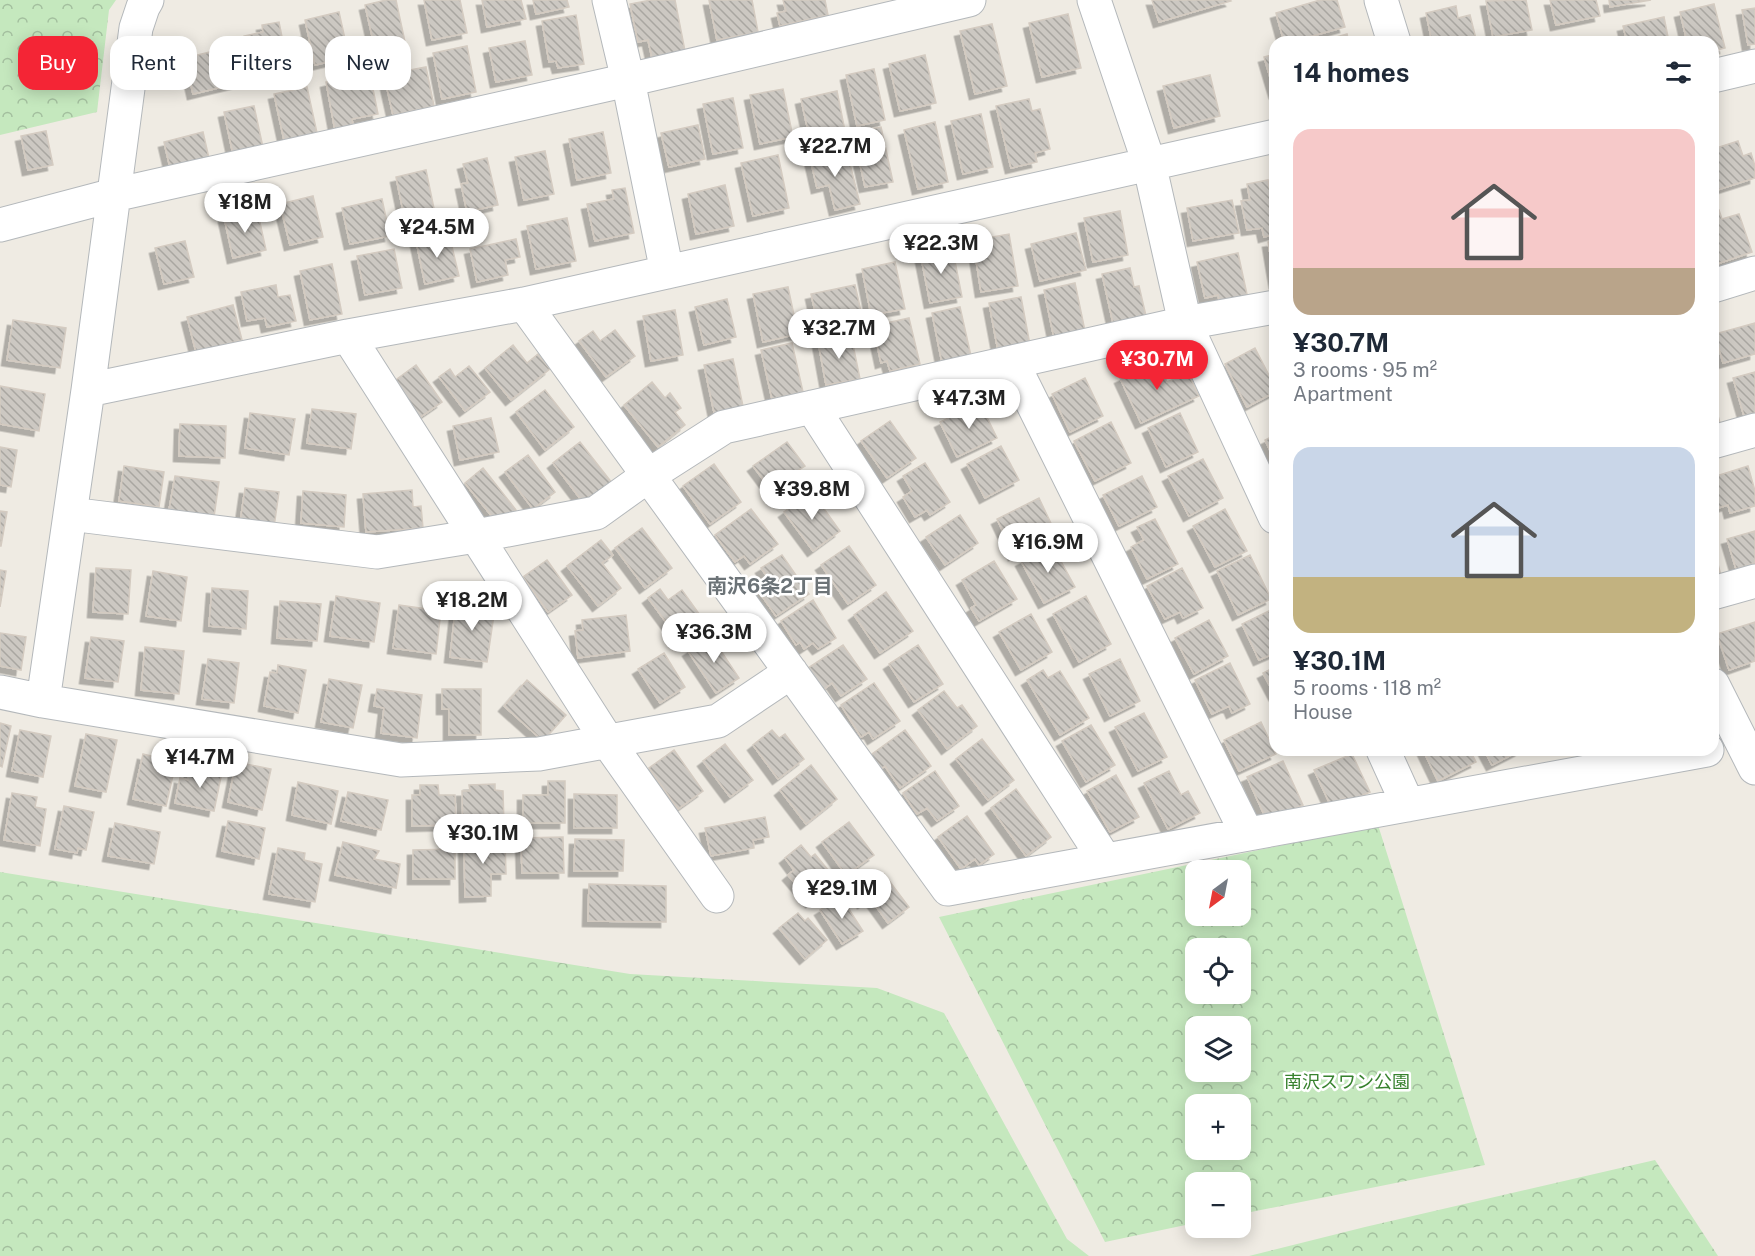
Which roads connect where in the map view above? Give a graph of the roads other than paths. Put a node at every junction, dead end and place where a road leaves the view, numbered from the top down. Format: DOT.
graph roads {
  1 [pos="147,0"];
  2 [pos="609,0"];
  3 [pos="969,0"];
  4 [pos="1094,0"];
  5 [pos="1381,0"];
  6 [pos="1392,36"];
  7 [pos="1755,66"];
  8 [pos="1719,75"];
  9 [pos="628,80"];
  10 [pos="1269,137"];
  11 [pos="1149,163"];
  12 [pos="114,195"];
  13 [pos="0,225"];
  14 [pos="667,272"];
  15 [pos="1755,273"];
  16 [pos="1719,284"];
  17 [pos="524,304"];
  18 [pos="1269,308"];
  19 [pos="1185,323"];
  20 [pos="348,336"];
  21 [pos="1012,362"];
  22 [pos="88,390"];
  23 [pos="812,407"];
  24 [pos="1755,430"];
  25 [pos="1719,440"];
  26 [pos="649,475"];
  27 [pos="1269,504"];
  28 [pos="70,514"];
  29 [pos="476,536"];
  30 [pos="1755,581"];
  31 [pos="1719,591"];
  32 [pos="791,672"];
  33 [pos="0,692"];
  34 [pos="1719,699"];
  35 [pos="43,701"];
  36 [pos="608,741"];
  37 [pos="1741,750"];
  38 [pos="1386,756"];
  39 [pos="1674,756"];
  40 [pos="1408,805"];
  41 [pos="1247,834"];
  42 [pos="1105,861"];
  43 [pos="717,896"];
  1 -- 12 [label="street"];
  2 -- 9 [label="street"];
  3 -- 9 [label="street"];
  4 -- 11 [label="street"];
  5 -- 6 [label="street"];
  7 -- 8 [label="street"];
  9 -- 12 [label="street"];
  9 -- 14 [label="street"];
  10 -- 11 [label="street"];
  11 -- 14 [label="street"];
  11 -- 19 [label="street"];
  12 -- 13 [label="street"];
  12 -- 22 [label="street"];
  14 -- 17 [label="street"];
  15 -- 16 [label="street"];
  17 -- 20 [label="street"];
  17 -- 26 [label="street"];
  18 -- 19 [label="street"];
  19 -- 21 [label="street"];
  19 -- 27 [label="street"];
  20 -- 22 [label="street"];
  20 -- 29 [label="street"];
  21 -- 23 [label="street"];
  21 -- 41 [label="street"];
  22 -- 28 [label="street"];
  23 -- 26 [label="street"];
  23 -- 42 [label="street"];
  24 -- 25 [label="street"];
  26 -- 29 [label="street"];
  26 -- 32 [label="street"];
  28 -- 29 [label="street"];
  28 -- 35 [label="street"];
  29 -- 36 [label="street"];
  30 -- 31 [label="street"];
  32 -- 36 [label="street"];
  32 -- 42 [label="street"];
  33 -- 35 [label="street"];
  34 -- 37 [label="street"];
  35 -- 36 [label="street"];
  36 -- 43 [label="street"];
  38 -- 40 [label="street"];
  39 -- 40 [label="street"];
  40 -- 41 [label="street"];
  41 -- 42 [label="street"];
}
